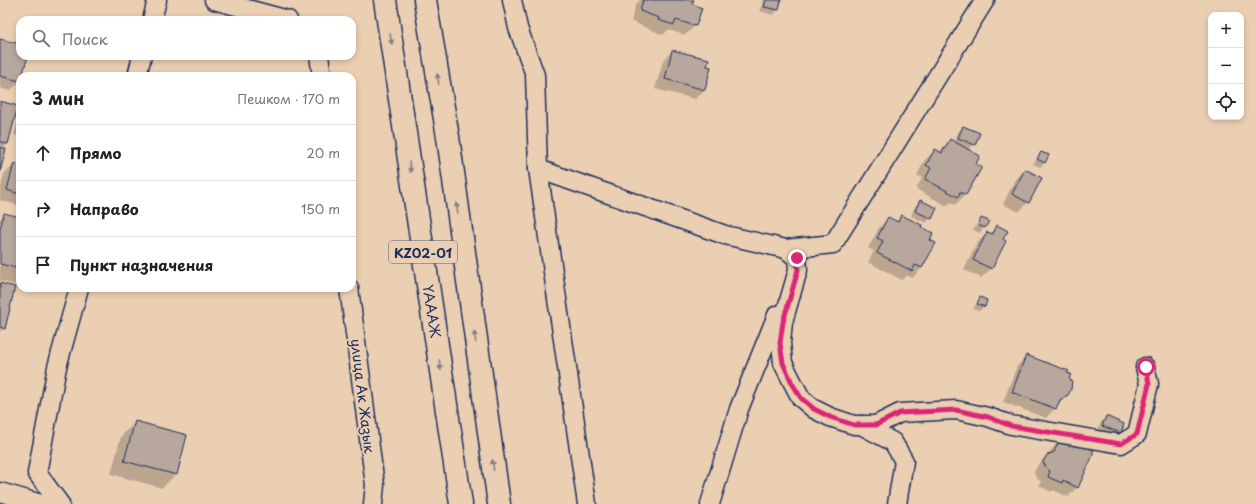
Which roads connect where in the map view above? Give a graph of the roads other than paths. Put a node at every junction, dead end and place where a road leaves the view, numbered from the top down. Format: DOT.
graph roads {
  1 [pos="157,0"];
  2 [pos="214,0"];
  3 [pos="385,0"];
  4 [pos="425,0"];
  5 [pos="512,0"];
  6 [pos="985,0"];
  7 [pos="153,16"];
  8 [pos="273,16"];
  9 [pos="141,60"];
  10 [pos="320,60"];
  11 [pos="138,72"];
  12 [pos="321,72"];
  13 [pos="538,169"];
  14 [pos="786,249"];
  15 [pos="78,292"];
  16 [pos="350,292"];
  17 [pos="792,295"];
  18 [pos="1146,367"];
  19 [pos="862,425"];
  20 [pos="0,492"];
  21 [pos="41,504"];
  22 [pos="60,504"];
  23 [pos="373,504"];
  24 [pos="461,504"];
  25 [pos="499,504"];
  26 [pos="587,504"];
  27 [pos="710,504"];
  28 [pos="897,504"];
  1 -- 7 [label="street"];
  2 -- 8 [label="street"];
  3 -- 24 [label="highway, ҮАААЖ / KZ02-01, one-way"];
  25 -- 4 [label="highway, KZ02-01, one-way"];
  5 -- 13 [label="street"];
  6 -- 14 [label="street"];
  9 -- 11 [label="street"];
  10 -- 12 [label="street"];
  13 -- 14 [label="street"];
  13 -- 26 [label="street"];
  14 -- 17 [label="street"];
  15 -- 22 [label="street"];
  16 -- 23 [label="street, улица Ак Жазык"];
  17 -- 19 [label="street"];
  17 -- 27 [label="street"];
  18 -- 19 [label="street"];
  19 -- 28 [label="street"];
  20 -- 21 [label="street"];
}
